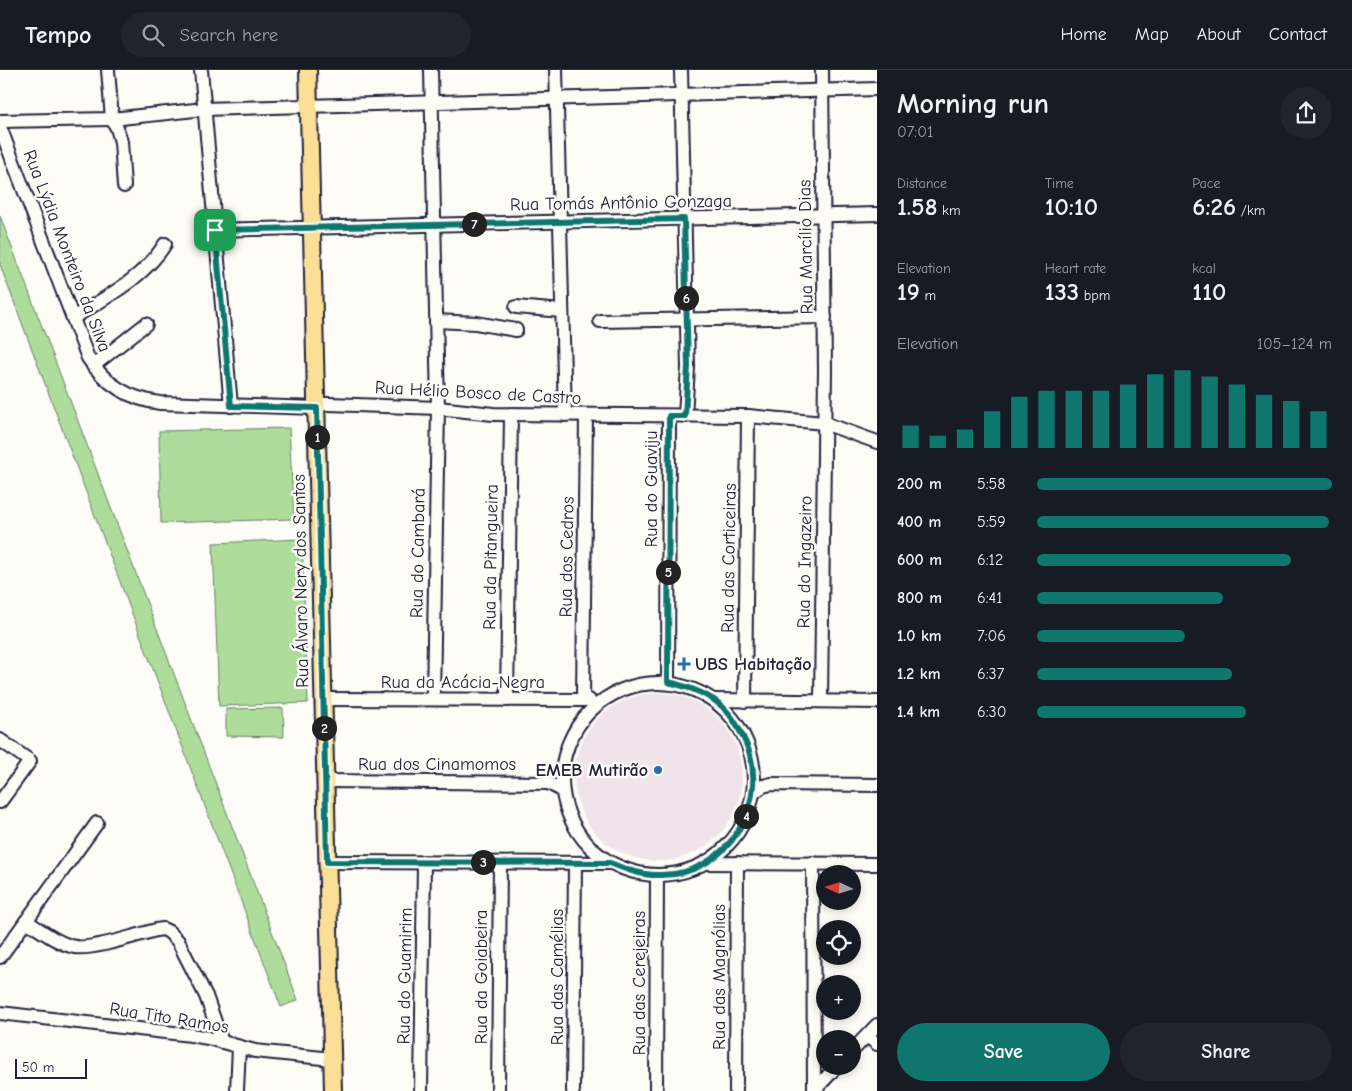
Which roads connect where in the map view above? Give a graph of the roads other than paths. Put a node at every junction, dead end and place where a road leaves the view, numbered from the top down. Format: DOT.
graph roads {
  1 [pos="108,70"];
  2 [pos="200,70"];
  3 [pos="308,70"];
  4 [pos="431,70"];
  5 [pos="556,70"];
  6 [pos="681,70"];
  7 [pos="822,70"];
  8 [pos="877,89"];
  9 [pos="822,90"];
  10 [pos="682,95"];
  11 [pos="557,98"];
  12 [pos="432,102"];
  13 [pos="309,106"];
  14 [pos="204,109"];
  15 [pos="112,119"];
  16 [pos="0,121"];
  17 [pos="0,127"];
  18 [pos="124,186"];
  19 [pos="877,214"];
  20 [pos="824,215"];
  21 [pos="684,219"];
  22 [pos="560,222"];
  23 [pos="434,225"];
  24 [pos="312,228"];
  25 [pos="215,230"];
  26 [pos="165,244"];
  27 [pos="516,307"];
  28 [pos="562,311"];
  29 [pos="825,317"];
  30 [pos="73,318"];
  31 [pos="687,319"];
  32 [pos="436,321"];
  33 [pos="600,321"];
  34 [pos="146,324"];
  35 [pos="516,330"];
  36 [pos="94,366"];
  37 [pos="135,398"];
  38 [pos="231,406"];
  39 [pos="317,408"];
  40 [pos="438,408"];
  41 [pos="511,415"];
  42 [pos="565,415"];
  43 [pos="586,415"];
  44 [pos="669,416"];
  45 [pos="685,416"];
  46 [pos="748,416"];
  47 [pos="824,423"];
  48 [pos="877,442"];
  49 [pos="668,682"];
  50 [pos="323,699"];
  51 [pos="433,700"];
  52 [pos="507,700"];
  53 [pos="583,700"];
  54 [pos="602,700"];
  55 [pos="715,700"];
  56 [pos="745,701"];
  57 [pos="821,701"];
  58 [pos="877,702"];
  59 [pos="0,740"];
  60 [pos="562,774"];
  61 [pos="754,774"];
  62 [pos="325,781"];
  63 [pos="548,783"];
  64 [pos="771,784"];
  65 [pos="877,784"];
  66 [pos="562,790"];
  67 [pos="753,793"];
  68 [pos="0,802"];
  69 [pos="97,823"];
  70 [pos="327,862"];
  71 [pos="424,862"];
  72 [pos="500,862"];
  73 [pos="575,863"];
  74 [pos="610,863"];
  75 [pos="705,863"];
  76 [pos="737,863"];
  77 [pos="813,863"];
  78 [pos="877,864"];
  79 [pos="657,876"];
  80 [pos="26,920"];
  81 [pos="0,957"];
  82 [pos="0,1013"];
  83 [pos="877,1025"];
  84 [pos="867,1036"];
  85 [pos="222,1042"];
  86 [pos="861,1042"];
  87 [pos="877,1044"];
  88 [pos="239,1047"];
  89 [pos="332,1059"];
  90 [pos="829,1075"];
  91 [pos="237,1091"];
  92 [pos="333,1091"];
  93 [pos="421,1091"];
  94 [pos="498,1091"];
  95 [pos="573,1091"];
  96 [pos="656,1091"];
  97 [pos="736,1091"];
  98 [pos="814,1091"];
  1 -- 15 [label="street"];
  2 -- 14 [label="street"];
  3 -- 13 [label="main road, Rua Álvaro Nery dos Santos"];
  4 -- 12 [label="street, Rua do Cambará"];
  5 -- 11 [label="street"];
  6 -- 10 [label="street"];
  7 -- 9 [label="street, Rua Marcílio Dias"];
  8 -- 9 [label="street"];
  9 -- 10 [label="street"];
  9 -- 20 [label="street, Rua Marcílio Dias"];
  10 -- 11 [label="street"];
  10 -- 21 [label="street"];
  11 -- 12 [label="street"];
  11 -- 22 [label="street"];
  12 -- 13 [label="street"];
  12 -- 23 [label="street, Rua do Cambará"];
  13 -- 14 [label="street"];
  13 -- 24 [label="main road, Rua Álvaro Nery dos Santos"];
  14 -- 15 [label="street"];
  14 -- 25 [label="street"];
  15 -- 16 [label="street"];
  15 -- 18 [label="street"];
  17 -- 30 [label="street, Rua Lýdia Monteiro da Silva"];
  19 -- 20 [label="street, Rua Tomás Antônio Gonzaga"];
  20 -- 21 [label="street, Rua Tomás Antônio Gonzaga"];
  20 -- 29 [label="street, Rua Marcílio Dias"];
  21 -- 22 [label="street, Rua Tomás Antônio Gonzaga"];
  21 -- 31 [label="street"];
  22 -- 23 [label="street, Rua Tomás Antônio Gonzaga"];
  22 -- 28 [label="street"];
  23 -- 24 [label="street, Rua Tomás Antônio Gonzaga"];
  23 -- 32 [label="street, Rua do Cambará"];
  24 -- 25 [label="street, Rua Tomás Antônio Gonzaga"];
  24 -- 39 [label="main road, Rua Álvaro Nery dos Santos"];
  25 -- 38 [label="street"];
  26 -- 30 [label="street"];
  27 -- 28 [label="street"];
  28 -- 42 [label="street"];
  29 -- 31 [label="street"];
  29 -- 47 [label="street, Rua Marcílio Dias"];
  30 -- 36 [label="street, Rua Lýdia Monteiro da Silva"];
  31 -- 33 [label="street"];
  31 -- 45 [label="street"];
  32 -- 35 [label="street"];
  32 -- 40 [label="street, Rua do Cambará"];
  34 -- 36 [label="street"];
  36 -- 37 [label="street, Rua Lýdia Monteiro da Silva"];
  37 -- 38 [label="street, Rua Hélio Bosco de Castro"];
  38 -- 39 [label="street, Rua Hélio Bosco de Castro"];
  39 -- 40 [label="street, Rua Hélio Bosco de Castro"];
  39 -- 50 [label="main road, Rua Álvaro Nery dos Santos"];
  40 -- 41 [label="street, Rua Hélio Bosco de Castro"];
  40 -- 51 [label="street, Rua do Cambará"];
  41 -- 42 [label="street, Rua Hélio Bosco de Castro"];
  41 -- 52 [label="street, Rua da Pitangueira"];
  42 -- 43 [label="street, Rua Hélio Bosco de Castro"];
  43 -- 44 [label="street, Rua Hélio Bosco de Castro"];
  43 -- 53 [label="street, Rua dos Cedros"];
  44 -- 45 [label="street, Rua Hélio Bosco de Castro"];
  44 -- 49 [label="street, Rua do Guaviju"];
  45 -- 46 [label="street, Rua Hélio Bosco de Castro"];
  46 -- 47 [label="street, Rua Hélio Bosco de Castro"];
  46 -- 56 [label="street, Rua das Corticeiras"];
  47 -- 48 [label="street, Rua Hélio Bosco de Castro"];
  47 -- 57 [label="street, Rua do Ingazeiro"];
  49 -- 54 [label="street"];
  49 -- 55 [label="street"];
  50 -- 51 [label="street, Rua da Acácia-Negra"];
  50 -- 62 [label="main road, Rua Álvaro Nery dos Santos"];
  51 -- 52 [label="street, Rua da Acácia-Negra"];
  52 -- 53 [label="street, Rua da Acácia-Negra"];
  53 -- 54 [label="street, Rua da Acácia-Negra"];
  54 -- 60 [label="street"];
  55 -- 56 [label="street"];
  55 -- 61 [label="street"];
  56 -- 57 [label="street"];
  57 -- 58 [label="street"];
  59 -- 68 [label="street"];
  60 -- 63 [label="street"];
  60 -- 66 [label="street"];
  61 -- 64 [label="street"];
  61 -- 67 [label="street"];
  62 -- 63 [label="street, Rua dos Cinamomos"];
  62 -- 70 [label="main road, Rua Álvaro Nery dos Santos"];
  63 -- 66 [label="street, Rua dos Cinamomos"];
  64 -- 65 [label="street"];
  64 -- 67 [label="street"];
  66 -- 74 [label="street"];
  67 -- 75 [label="street"];
  69 -- 80 [label="street"];
  70 -- 71 [label="street"];
  70 -- 89 [label="main road, Rua Álvaro Nery dos Santos"];
  71 -- 72 [label="street"];
  71 -- 93 [label="street, Rua do Guamirim"];
  72 -- 73 [label="street"];
  72 -- 94 [label="street, Rua da Goiabeira"];
  73 -- 74 [label="street"];
  73 -- 95 [label="street, Rua das Camélias"];
  74 -- 79 [label="street"];
  75 -- 76 [label="street"];
  75 -- 79 [label="street"];
  76 -- 77 [label="street"];
  76 -- 97 [label="street, Rua das Magnólias"];
  77 -- 78 [label="street"];
  77 -- 98 [label="street"];
  79 -- 96 [label="street, Rua das Cerejeiras"];
  80 -- 81 [label="street"];
  80 -- 85 [label="street"];
  82 -- 85 [label="street, Rua Tito Ramos"];
  83 -- 84 [label="street"];
  84 -- 86 [label="street"];
  84 -- 87 [label="street"];
  85 -- 88 [label="street, Rua Tito Ramos"];
  88 -- 89 [label="street, Rua Tito Ramos"];
  88 -- 91 [label="street"];
  89 -- 92 [label="main road, Rua Álvaro Nery dos Santos"];
  90 -- 98 [label="street"];
}
